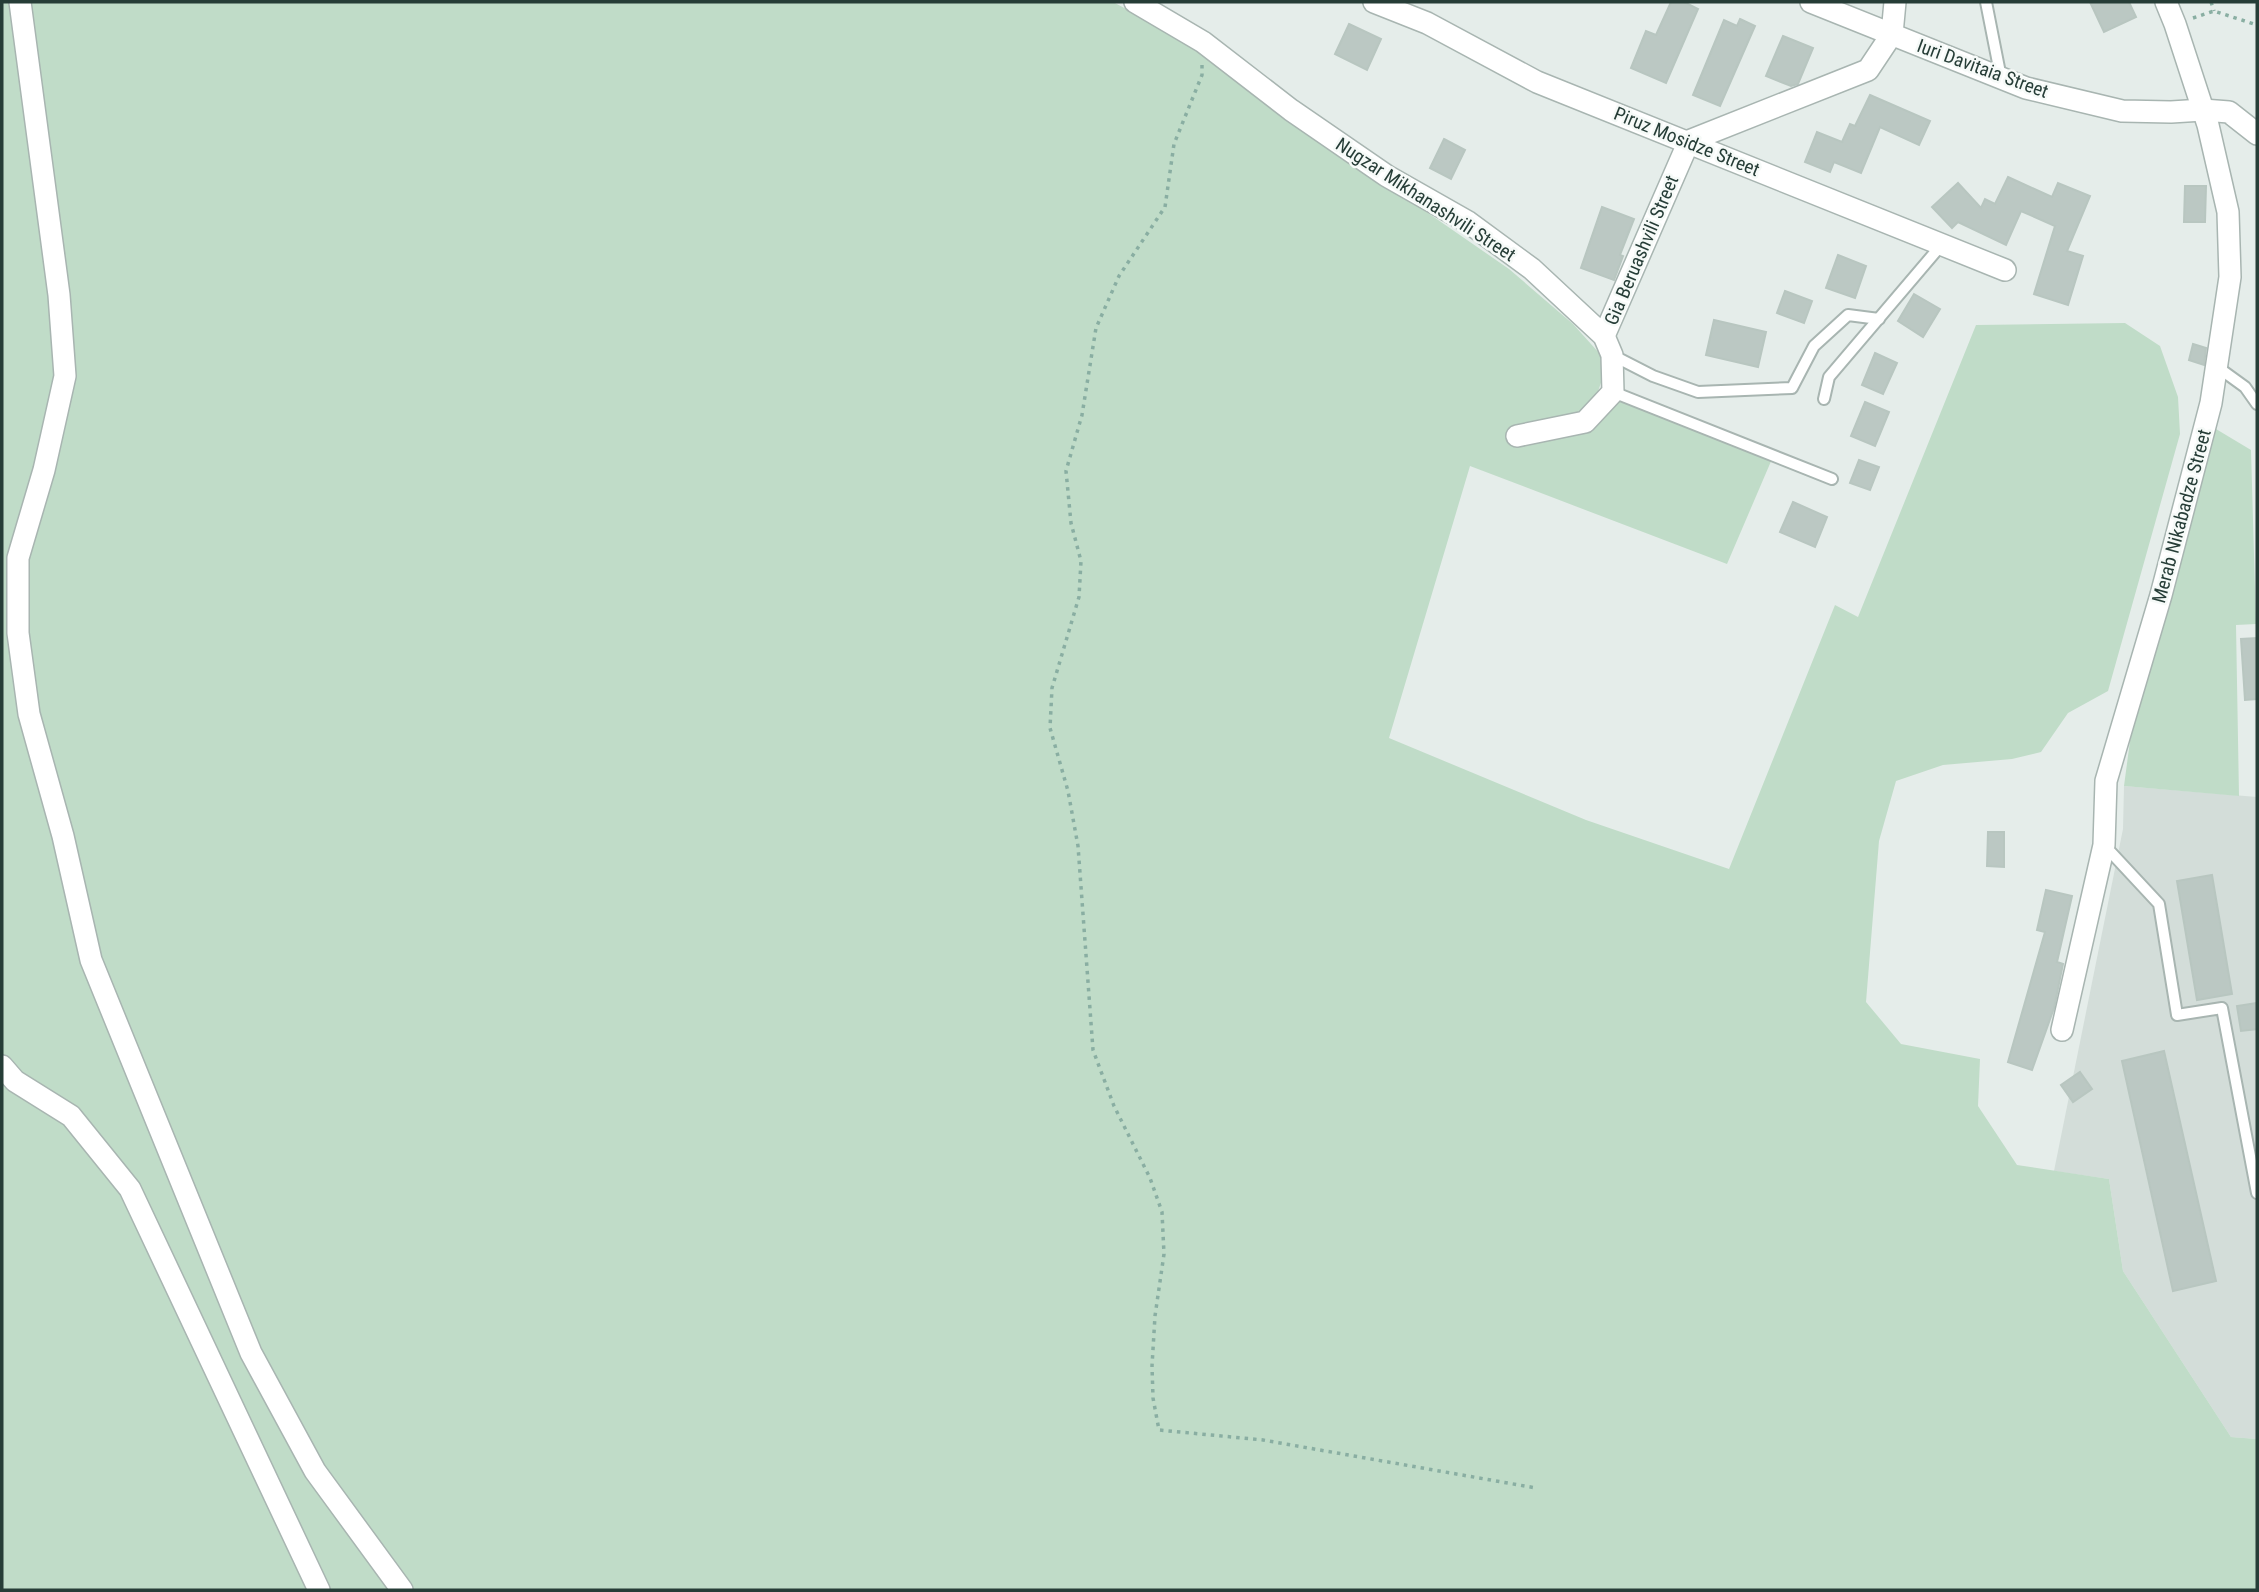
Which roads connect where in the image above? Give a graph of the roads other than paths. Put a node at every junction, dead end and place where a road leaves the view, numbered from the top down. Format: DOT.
graph roads {
  1 [pos="20,2"];
  2 [pos="1135,2"];
  3 [pos="1374,2"];
  4 [pos="1811,2"];
  5 [pos="1895,2"];
  6 [pos="1986,2"];
  7 [pos="2166,2"];
  8 [pos="1892,34"];
  9 [pos="2001,78"];
  10 [pos="2203,110"];
  11 [pos="2257,134"];
  12 [pos="1689,141"];
  13 [pos="1943,243"];
  14 [pos="2006,270"];
  15 [pos="1879,319"];
  16 [pos="1608,345"];
  17 [pos="2216,366"];
  18 [pos="1613,392"];
  19 [pos="1824,399"];
  20 [pos="2257,404"];
  21 [pos="1517,436"];
  22 [pos="1832,479"];
  23 [pos="2104,845"];
  24 [pos="2062,1030"];
  25 [pos="2,1066"];
  26 [pos="2257,1193"];
  27 [pos="319,1590"];
  28 [pos="402,1590"];
  1 -- 28 [label="street"];
  2 -- 16 [label="street, Nugzar Mikhanashvili Street"];
  3 -- 12 [label="street, Piruz Mosidze Street"];
  4 -- 8 [label="street, Iuri Davitaia Street"];
  5 -- 8 [label="street"];
  6 -- 9 [label="lane"];
  7 -- 10 [label="street, Merab Nikabadze Street"];
  8 -- 9 [label="street, Iuri Davitaia Street"];
  8 -- 12 [label="street"];
  9 -- 10 [label="street, Iuri Davitaia Street"];
  10 -- 11 [label="street, Iuri Davitaia Street"];
  10 -- 17 [label="street, Merab Nikabadze Street"];
  12 -- 13 [label="street, Piruz Mosidze Street"];
  12 -- 16 [label="street, Gia Beruashvili Street"];
  13 -- 14 [label="street, Piruz Mosidze Street"];
  13 -- 15 [label="lane"];
  15 -- 16 [label="lane"];
  15 -- 19 [label="lane"];
  16 -- 18 [label="street"];
  17 -- 20 [label="lane"];
  17 -- 23 [label="street, Merab Nikabadze Street"];
  18 -- 21 [label="street"];
  18 -- 22 [label="lane"];
  23 -- 24 [label="street, Merab Nikabadze Street"];
  23 -- 26 [label="lane"];
  25 -- 27 [label="street"];
}
